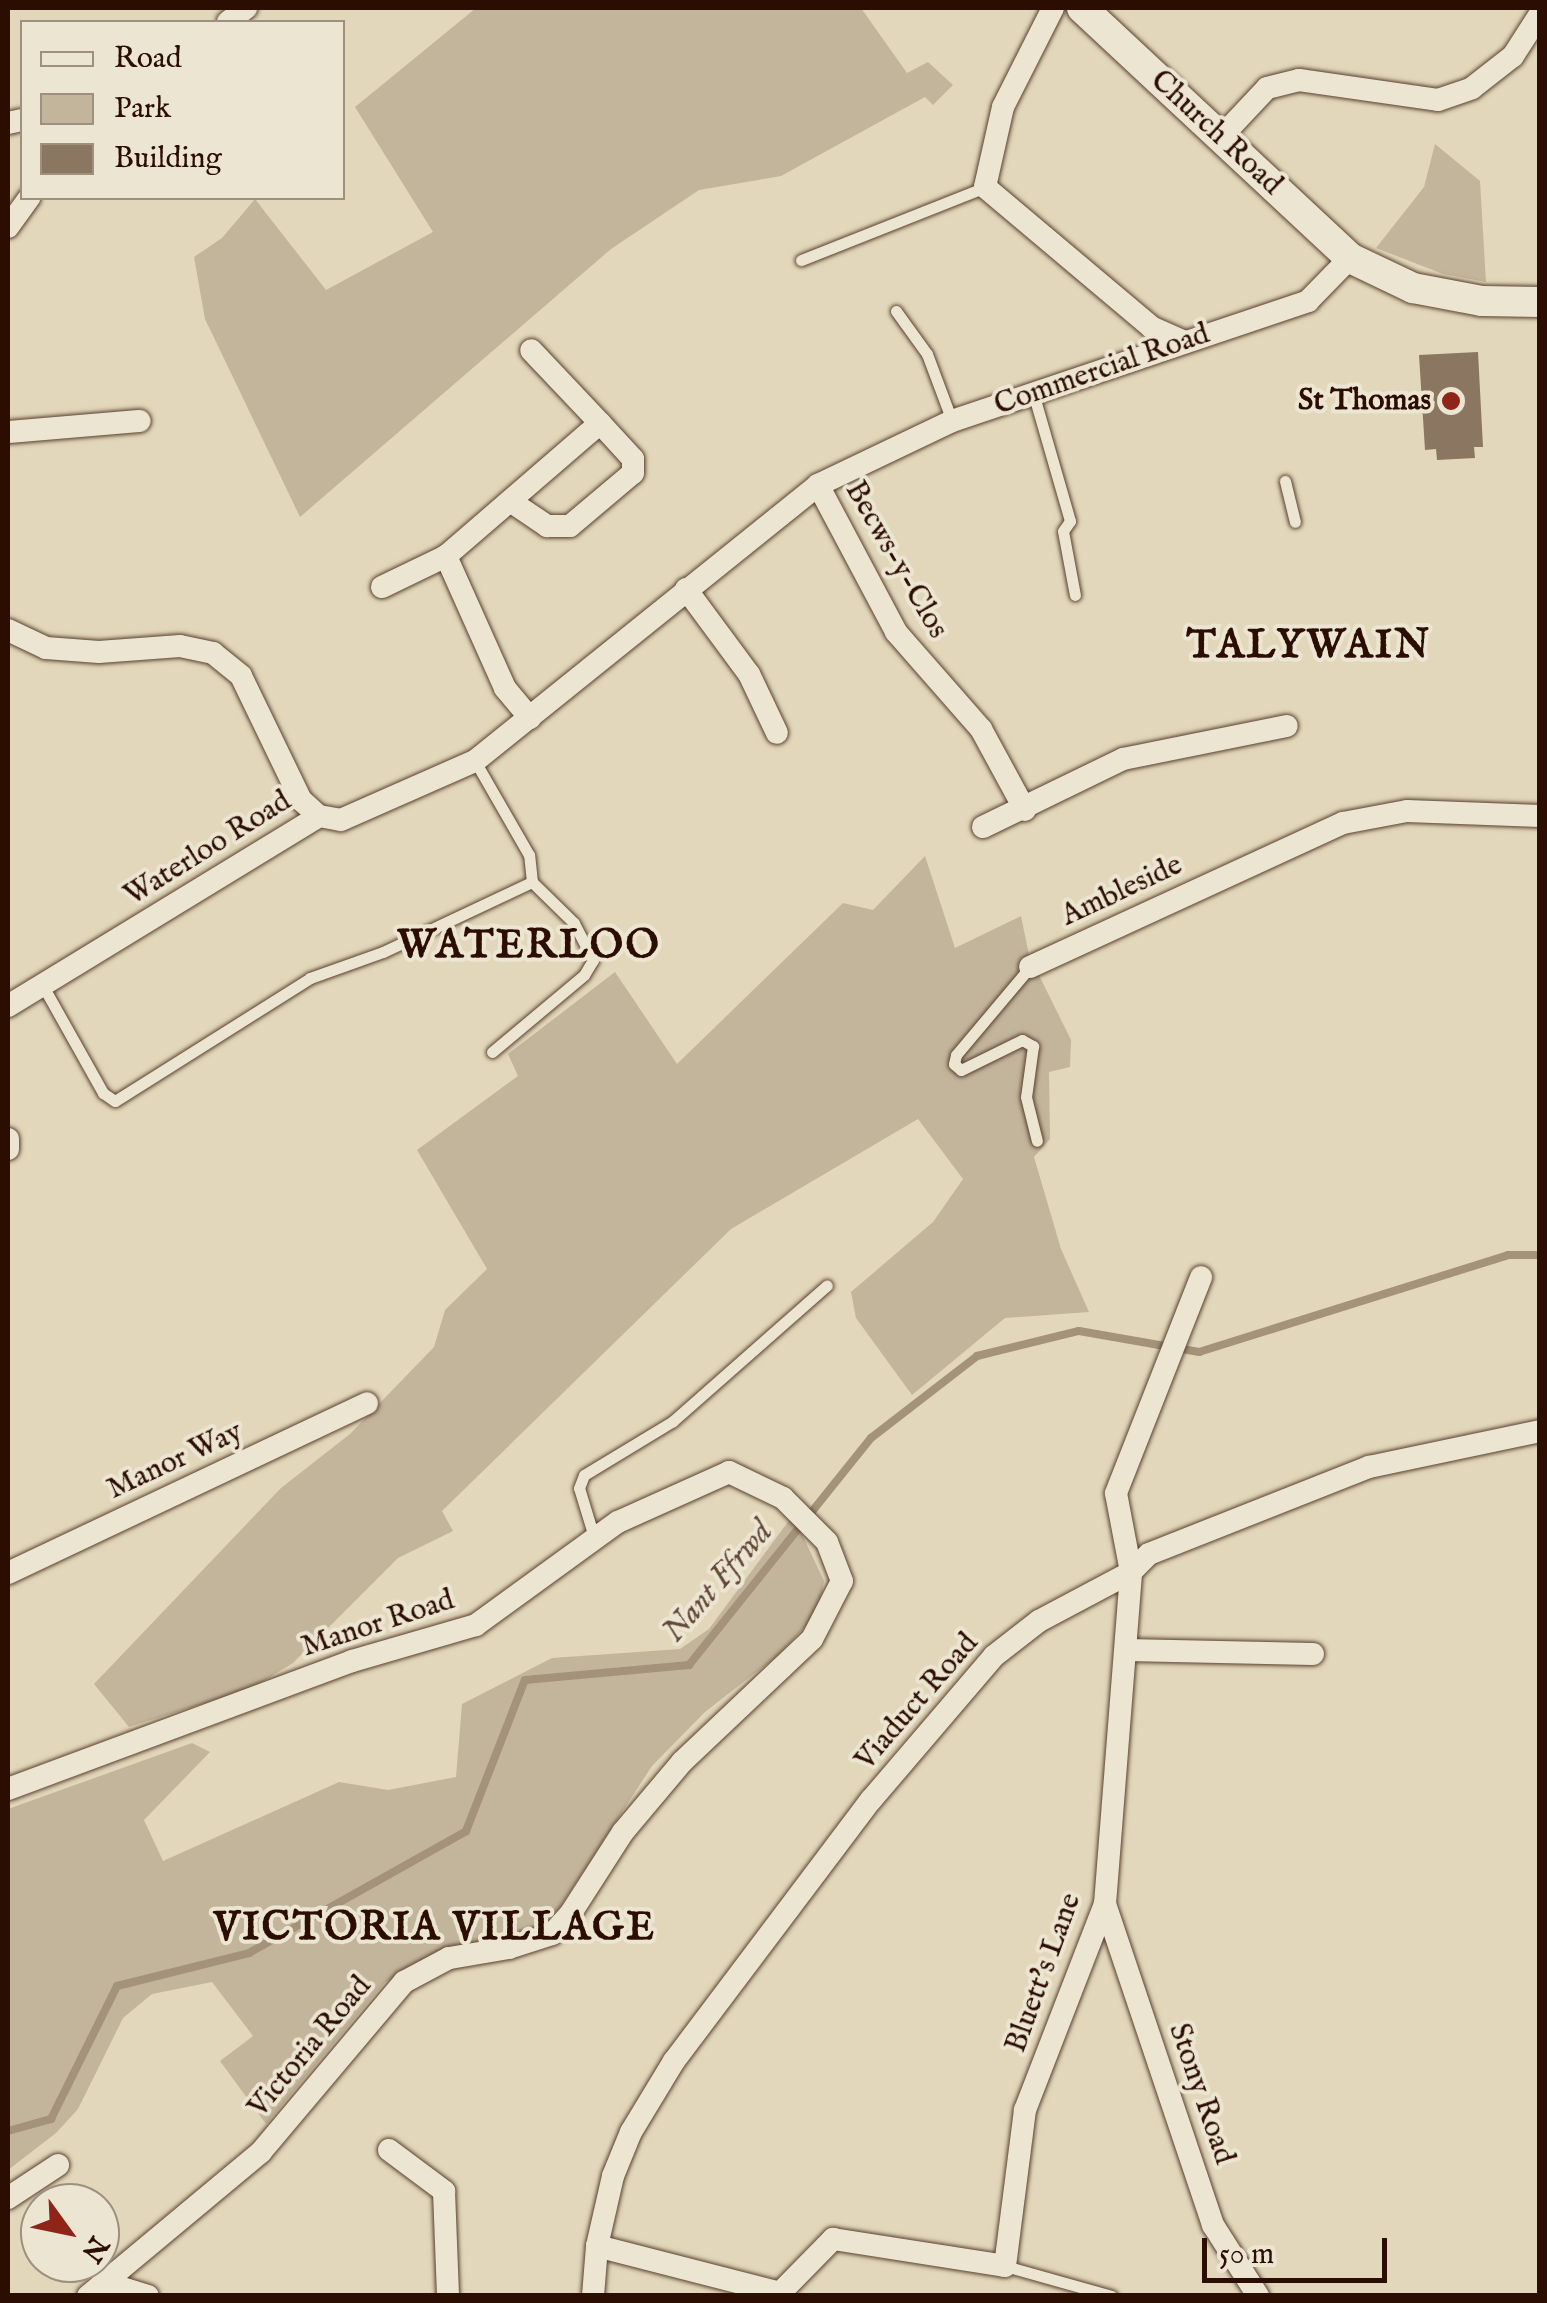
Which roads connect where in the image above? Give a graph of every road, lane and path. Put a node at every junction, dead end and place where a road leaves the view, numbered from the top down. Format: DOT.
graph roads {
  1 [pos="1053,8"];
  2 [pos="1082,8"];
  3 [pos="1540,14"];
  4 [pos="1540,50"];
  5 [pos="1512,56"];
  6 [pos="1221,137"];
  7 [pos="985,188"];
  8 [pos="28,200"];
  9 [pos="8,226"];
  10 [pos="1350,258"];
  11 [pos="801,260"];
  12 [pos="1540,302"];
  13 [pos="896,311"];
  14 [pos="1182,341"];
  15 [pos="531,350"];
  16 [pos="1034,396"];
  17 [pos="140,420"];
  18 [pos="952,421"];
  19 [pos="600,423"];
  20 [pos="8,432"];
  21 [pos="1285,482"];
  22 [pos="818,486"];
  23 [pos="510,502"];
  24 [pos="1296,522"];
  25 [pos="446,556"];
  26 [pos="382,587"];
  27 [pos="686,589"];
  28 [pos="1075,595"];
  29 [pos="8,630"];
  30 [pos="530,718"];
  31 [pos="1287,726"];
  32 [pos="777,733"];
  33 [pos="474,761"];
  34 [pos="1025,810"];
  35 [pos="319,816"];
  36 [pos="1540,816"];
  37 [pos="983,827"];
  38 [pos="532,882"];
  39 [pos="1030,967"];
  40 [pos="43,986"];
  41 [pos="8,1006"];
  42 [pos="492,1052"];
  43 [pos="8,1139"];
  44 [pos="1037,1142"];
  45 [pos="8,1149"];
  46 [pos="1201,1277"];
  47 [pos="826,1284"];
  48 [pos="367,1403"];
  49 [pos="1540,1430"];
  50 [pos="793,1508"];
  51 [pos="594,1537"];
  52 [pos="1132,1572"];
  53 [pos="8,1573"];
  54 [pos="1126,1650"];
  55 [pos="1313,1654"];
  56 [pos="8,1789"];
  57 [pos="1105,1904"];
  58 [pos="388,2150"];
  59 [pos="58,2165"];
  60 [pos="8,2198"];
  61 [pos="596,2246"];
  62 [pos="1005,2266"];
  63 [pos="96,2288"];
  64 [pos="782,2294"];
  65 [pos="148,2296"];
  66 [pos="448,2296"];
  67 [pos="592,2296"];
  68 [pos="1112,2296"];
  69 [pos="1258,2296"];
  1 -- 7 [label="street"];
  2 -- 6 [label="main road, Church Road"];
  3 -- 5 [label="street"];
  4 -- 5 [label="street"];
  5 -- 6 [label="street"];
  6 -- 10 [label="main road, Church Road"];
  7 -- 11 [label="lane"];
  7 -- 14 [label="street"];
  8 -- 9 [label="street"];
  10 -- 12 [label="main road"];
  10 -- 14 [label="street, Commercial Road"];
  13 -- 18 [label="lane"];
  14 -- 16 [label="street, Commercial Road"];
  15 -- 19 [label="street"];
  16 -- 18 [label="street, Commercial Road"];
  16 -- 28 [label="lane"];
  17 -- 20 [label="street"];
  18 -- 22 [label="street, Commercial Road"];
  19 -- 23 [label="street"];
  19 -- 23 [label="street"];
  21 -- 24 [label="lane"];
  22 -- 27 [label="street, Commercial Road"];
  22 -- 34 [label="street, Becws-y-Clos"];
  23 -- 25 [label="street"];
  25 -- 26 [label="street"];
  25 -- 30 [label="street"];
  27 -- 30 [label="street, Waterloo Road"];
  27 -- 32 [label="street"];
  29 -- 35 [label="street"];
  30 -- 33 [label="street, Waterloo Road"];
  31 -- 34 [label="street"];
  33 -- 35 [label="street, Waterloo Road"];
  33 -- 38 [label="lane"];
  34 -- 37 [label="street"];
  35 -- 40 [label="street, Waterloo Road"];
  36 -- 39 [label="street, Ambleside"];
  38 -- 40 [label="lane"];
  38 -- 42 [label="lane"];
  39 -- 44 [label="lane, Ambleside"];
  40 -- 41 [label="street, Waterloo Road"];
  43 -- 45 [label="street"];
  46 -- 52 [label="street, Bluett's Lane"];
  47 -- 51 [label="lane"];
  48 -- 53 [label="street, Manor Way"];
  49 -- 52 [label="street, Viaduct Road"];
  50 -- 51 [label="street, Manor Road"];
  50 -- 63 [label="street, Victoria Road"];
  51 -- 56 [label="street, Manor Road"];
  52 -- 54 [label="street, Bluett's Lane"];
  52 -- 61 [label="street, Viaduct Road"];
  54 -- 55 [label="street"];
  54 -- 57 [label="street, Bluett's Lane"];
  57 -- 62 [label="street, Bluett's Lane"];
  57 -- 69 [label="street, Stony Road"];
  58 -- 66 [label="street"];
  59 -- 60 [label="street"];
  61 -- 64 [label="street"];
  61 -- 67 [label="street, Viaduct Road"];
  62 -- 64 [label="street"];
  62 -- 68 [label="lane"];
  63 -- 65 [label="street"];
}
